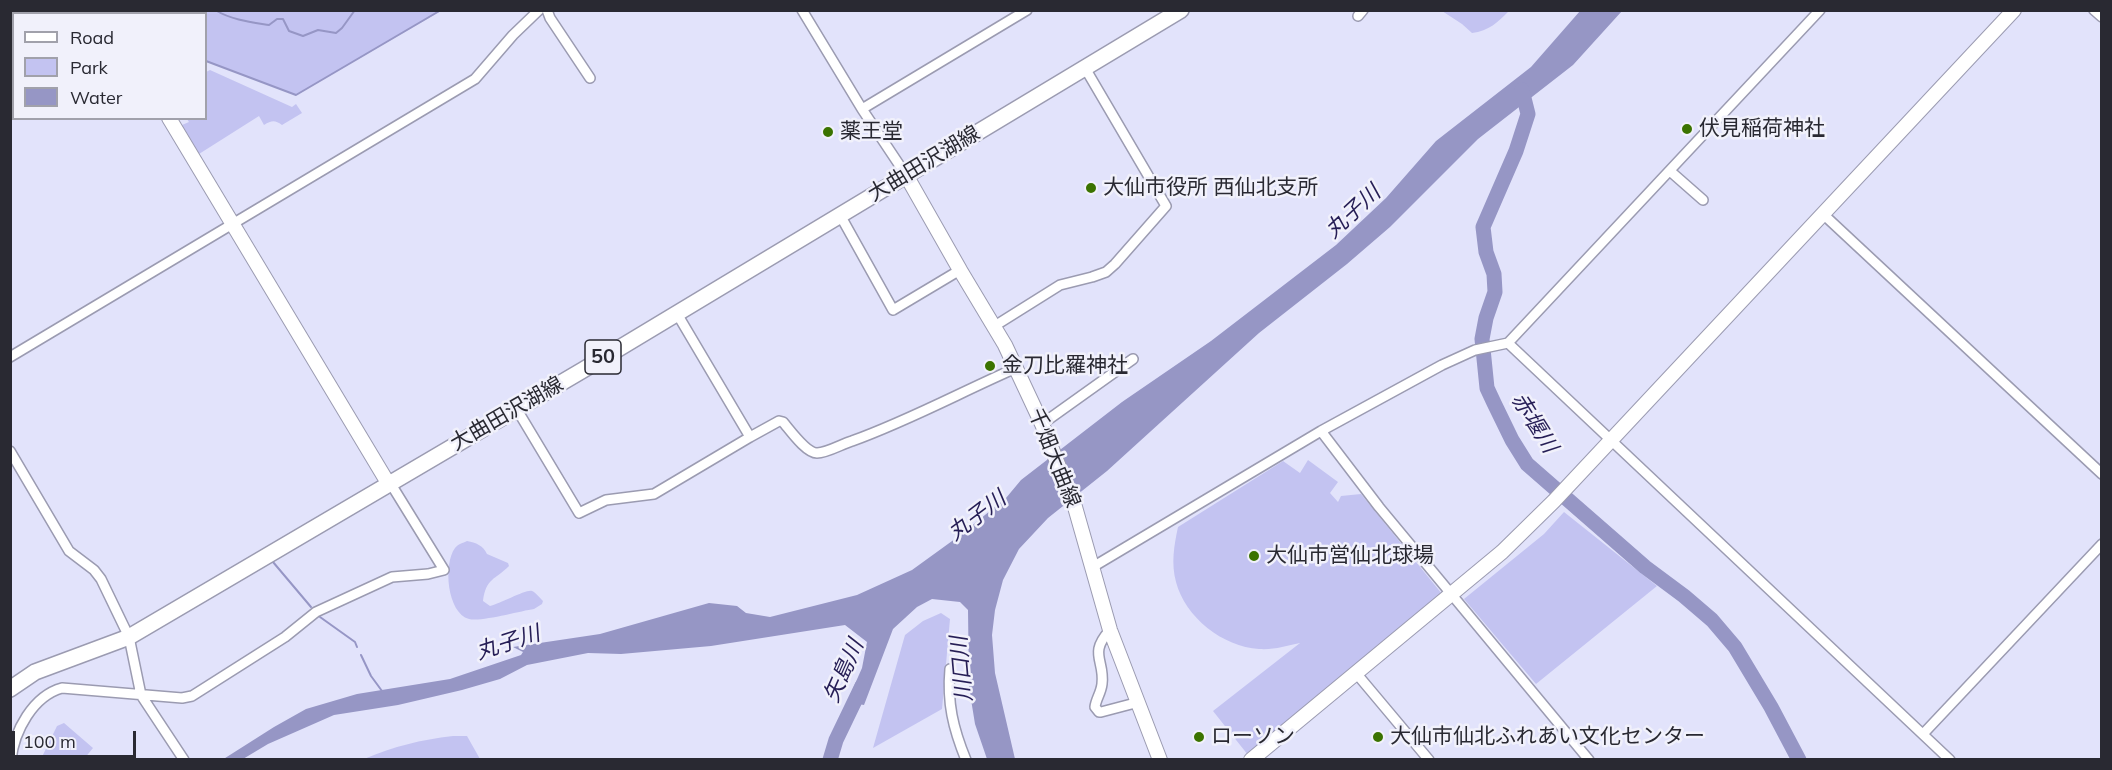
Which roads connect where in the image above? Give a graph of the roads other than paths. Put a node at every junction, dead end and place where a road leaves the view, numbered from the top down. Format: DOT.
graph roads {
  1 [pos="539,10"];
  2 [pos="547,10"];
  3 [pos="802,10"];
  4 [pos="1027,10"];
  5 [pos="1181,10"];
  6 [pos="1820,10"];
  7 [pos="2014,10"];
  8 [pos="2094,10"];
  9 [pos="2102,17"];
  10 [pos="1085,68"];
  11 [pos="590,78"];
  12 [pos="861,109"];
  13 [pos="170,120"];
  14 [pos="1670,171"];
  15 [pos="906,175"];
  16 [pos="1703,200"];
  17 [pos="1823,214"];
  18 [pos="840,215"];
  19 [pos="233,224"];
  20 [pos="960,270"];
  21 [pos="676,312"];
  22 [pos="993,327"];
  23 [pos="1508,343"];
  24 [pos="10,357"];
  25 [pos="1133,359"];
  26 [pos="1016,368"];
  27 [pos="516,408"];
  28 [pos="1042,424"];
  29 [pos="1321,431"];
  30 [pos="750,437"];
  31 [pos="1611,441"];
  32 [pos="10,451"];
  33 [pos="2102,474"];
  34 [pos="388,483"];
  35 [pos="2102,544"];
  36 [pos="1091,568"];
  37 [pos="1452,593"];
  38 [pos="1110,630"];
  39 [pos="129,638"];
  40 [pos="950,669"];
  41 [pos="1356,673"];
  42 [pos="10,689"];
  43 [pos="141,695"];
  44 [pos="1140,702"];
  45 [pos="1923,734"];
  46 [pos="182,756"];
  47 [pos="11,759"];
  48 [pos="966,759"];
  49 [pos="1160,759"];
  50 [pos="1251,759"];
  51 [pos="1429,759"];
  52 [pos="1589,759"];
  53 [pos="1948,759"];
  1 -- 19 [label="street"];
  2 -- 11 [label="street"];
  3 -- 12 [label="street"];
  4 -- 12 [label="street"];
  5 -- 10 [label="main road, 大曲田沢湖線 / 50"];
  6 -- 14 [label="street"];
  7 -- 17 [label="street"];
  8 -- 9 [label="street"];
  10 -- 15 [label="main road, 大曲田沢湖線 / 50"];
  10 -- 22 [label="street"];
  12 -- 15 [label="street"];
  13 -- 19 [label="street"];
  14 -- 16 [label="street"];
  14 -- 23 [label="street"];
  15 -- 18 [label="main road, 大曲田沢湖線 / 50"];
  15 -- 20 [label="street, 千畑大曲線"];
  17 -- 31 [label="street"];
  17 -- 33 [label="street"];
  18 -- 20 [label="street"];
  18 -- 21 [label="main road, 大曲田沢湖線 / 50"];
  19 -- 24 [label="street"];
  19 -- 34 [label="street"];
  20 -- 22 [label="street, 千畑大曲線"];
  21 -- 27 [label="main road, 大曲田沢湖線 / 50"];
  21 -- 30 [label="street"];
  22 -- 26 [label="street, 千畑大曲線"];
  23 -- 29 [label="street"];
  23 -- 31 [label="street"];
  25 -- 28 [label="street"];
  26 -- 28 [label="street, 千畑大曲線"];
  26 -- 30 [label="street"];
  27 -- 30 [label="street"];
  27 -- 34 [label="main road, 大曲田沢湖線 / 50"];
  28 -- 36 [label="street, 千畑大曲線"];
  29 -- 36 [label="street"];
  29 -- 37 [label="street"];
  31 -- 37 [label="street"];
  31 -- 45 [label="street"];
  32 -- 39 [label="street"];
  34 -- 39 [label="main road, 大曲田沢湖線 / 50"];
  34 -- 43 [label="street"];
  35 -- 45 [label="street"];
  36 -- 38 [label="street, 千畑大曲線"];
  37 -- 41 [label="street"];
  37 -- 52 [label="street"];
  38 -- 44 [label="street, 千畑大曲線"];
  38 -- 44 [label="street"];
  39 -- 42 [label="main road, 大曲田沢湖線 / 50"];
  39 -- 43 [label="street"];
  40 -- 48 [label="street"];
  41 -- 50 [label="street"];
  41 -- 51 [label="street"];
  43 -- 46 [label="street"];
  43 -- 47 [label="street"];
  44 -- 49 [label="street, 千畑大曲線"];
  45 -- 53 [label="street"];
}
